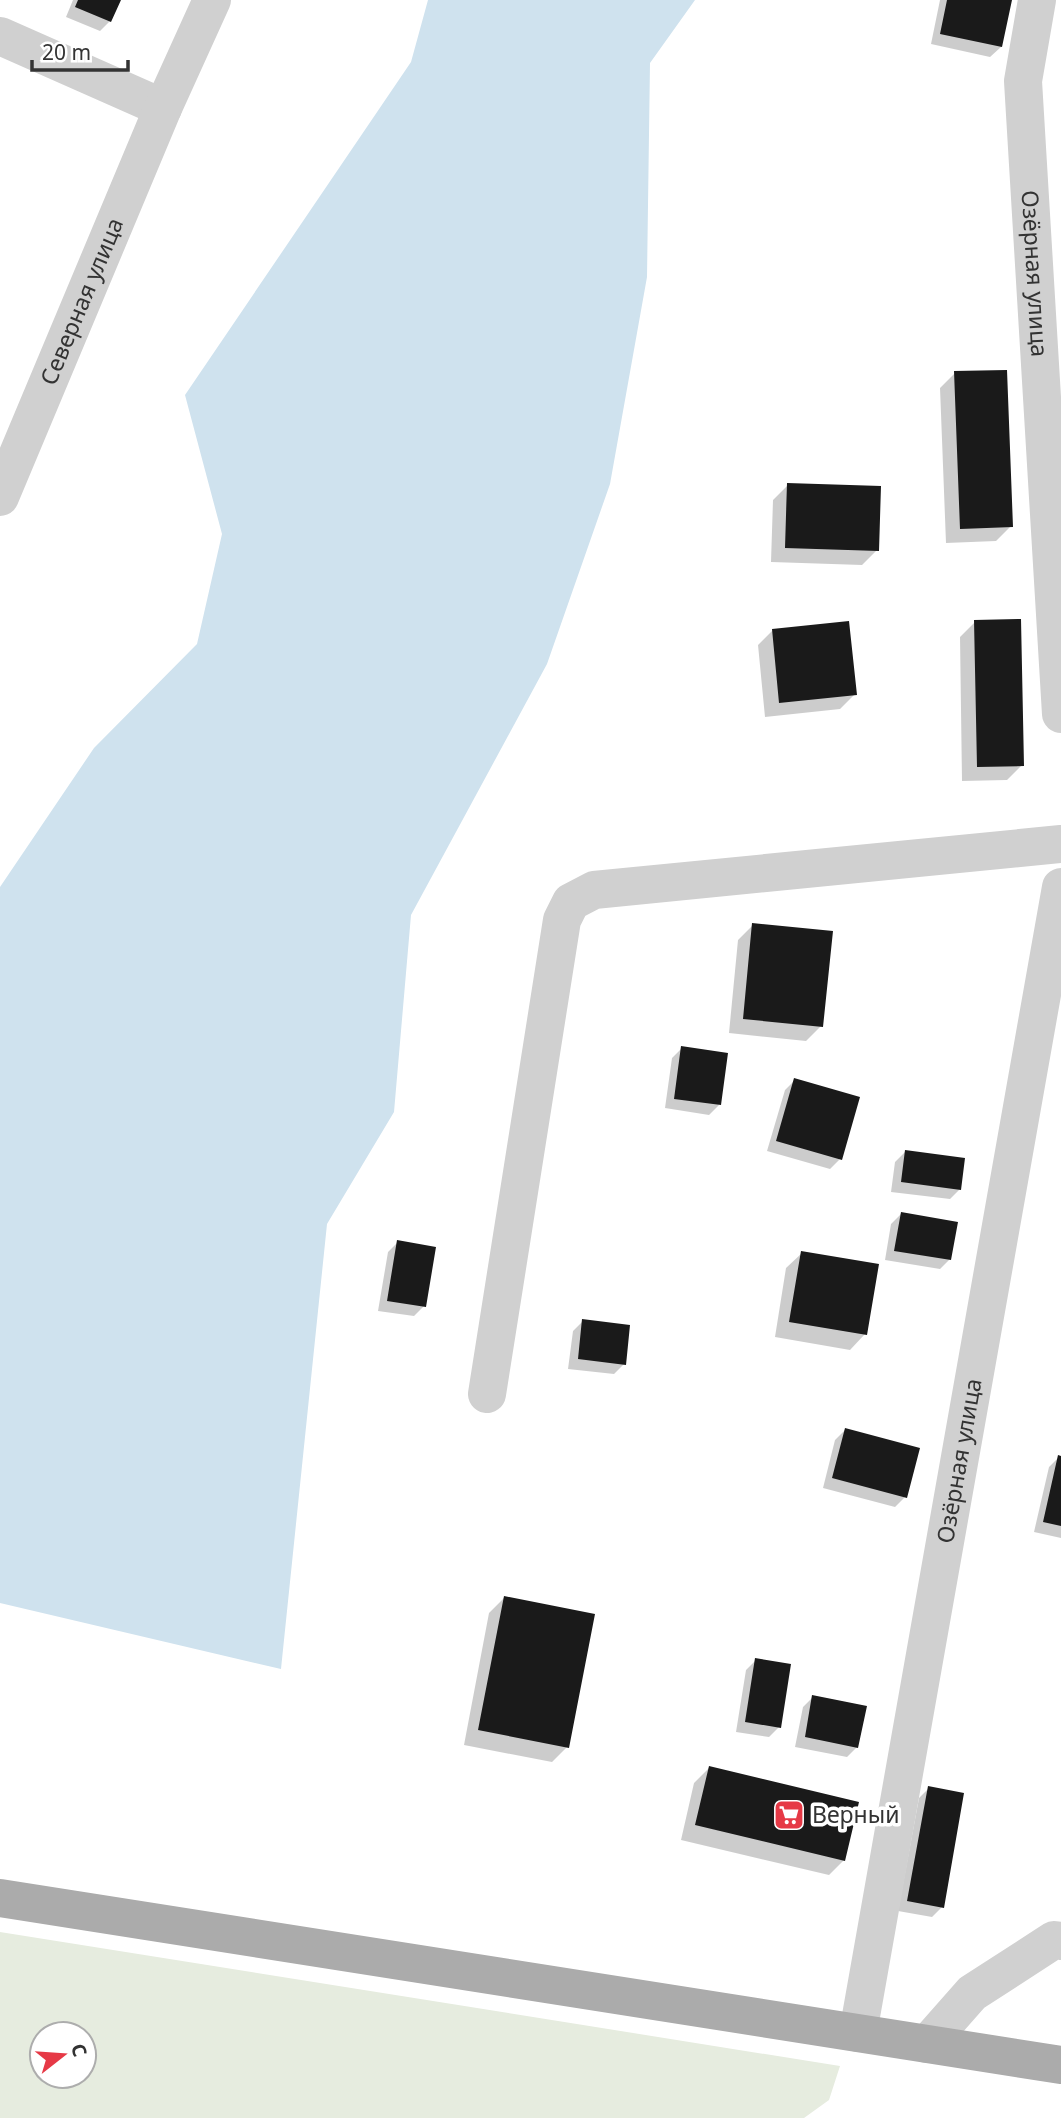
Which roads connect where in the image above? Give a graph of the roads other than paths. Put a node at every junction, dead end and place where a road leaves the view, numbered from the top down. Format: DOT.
graph roads {
  1 [pos="212,0"];
  2 [pos="1037,0"];
  3 [pos="0,36"];
  4 [pos="163,108"];
  5 [pos="0,497"];
  6 [pos="1061,714"];
  7 [pos="1061,844"];
  8 [pos="1061,887"];
  9 [pos="488,1394"];
  10 [pos="0,1898"];
  11 [pos="1059,1931"];
  12 [pos="858,2033"];
  13 [pos="927,2043"];
  14 [pos="1061,2065"];
  1 -- 4 [label="street, Северная улица"];
  2 -- 6 [label="street, Озёрная улица"];
  3 -- 4 [label="street"];
  4 -- 5 [label="street, Северная улица"];
  7 -- 9 [label="street"];
  8 -- 12 [label="street, Озёрная улица"];
  10 -- 12 [label="main road"];
  11 -- 13 [label="street"];
  12 -- 13 [label="main road"];
  13 -- 14 [label="main road"];
}
